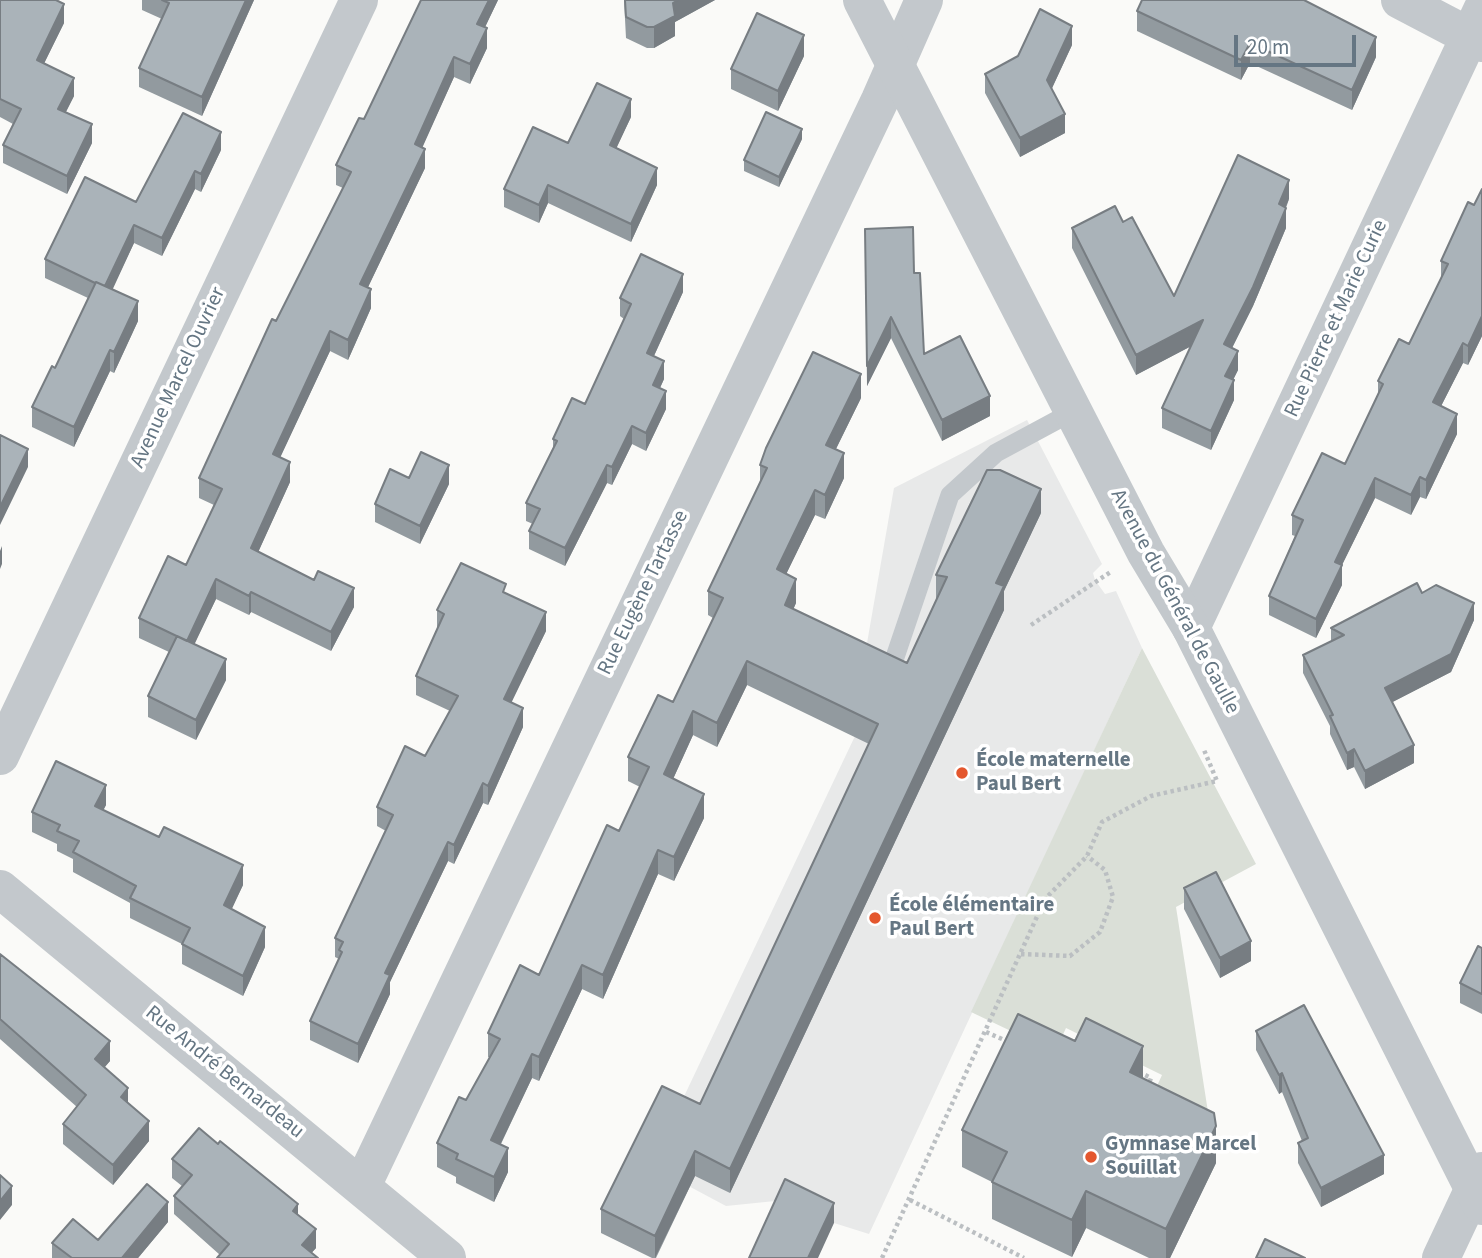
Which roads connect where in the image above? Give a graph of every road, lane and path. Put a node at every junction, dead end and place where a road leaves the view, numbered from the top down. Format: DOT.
graph roads {
  1 [pos="359,0"];
  2 [pos="862,0"];
  3 [pos="924,0"];
  4 [pos="1400,0"];
  5 [pos="1478,30"];
  6 [pos="896,63"];
  7 [pos="1074,411"];
  8 [pos="1146,552"];
  9 [pos="1031,625"];
  10 [pos="1191,628"];
  11 [pos="893,663"];
  12 [pos="1200,743"];
  13 [pos="0,756"];
  14 [pos="1087,856"];
  15 [pos="0,889"];
  16 [pos="1021,954"];
  17 [pos="986,1032"];
  18 [pos="1023,1048"];
  19 [pos="1129,1067"];
  20 [pos="1143,1096"];
  21 [pos="362,1186"];
  22 [pos="1479,1189"];
  23 [pos="910,1200"];
  24 [pos="447,1258"];
  25 [pos="882,1258"];
  26 [pos="1024,1258"];
  27 [pos="1441,1258"];
  1 -- 13 [label="street, Avenue Marcel Ouvrier"];
  2 -- 6 [label="street, Avenue du Général de Gaulle"];
  3 -- 6 [label="street, Rue Eugène Tartasse"];
  4 -- 5 [label="street"];
  5 -- 10 [label="street, Rue Pierre et Marie Curie"];
  6 -- 7 [label="street, Avenue du Général de Gaulle"];
  6 -- 21 [label="street, Rue Eugène Tartasse"];
  7 -- 8 [label="street, Avenue du Général de Gaulle"];
  7 -- 11 [label="lane"];
  8 -- 9 [label="path"];
  8 -- 10 [label="street, Avenue du Général de Gaulle"];
  10 -- 22 [label="street, Avenue du Général de Gaulle"];
  12 -- 14 [label="path"];
  14 -- 16 [label="path"];
  14 -- 16 [label="path"];
  15 -- 21 [label="street, Rue André Bernardeau"];
  16 -- 17 [label="path"];
  17 -- 18 [label="path"];
  17 -- 23 [label="path"];
  19 -- 20 [label="path"];
  21 -- 24 [label="street, Rue André Bernardeau"];
  22 -- 27 [label="street"];
  23 -- 25 [label="path"];
  23 -- 26 [label="path"];
}
